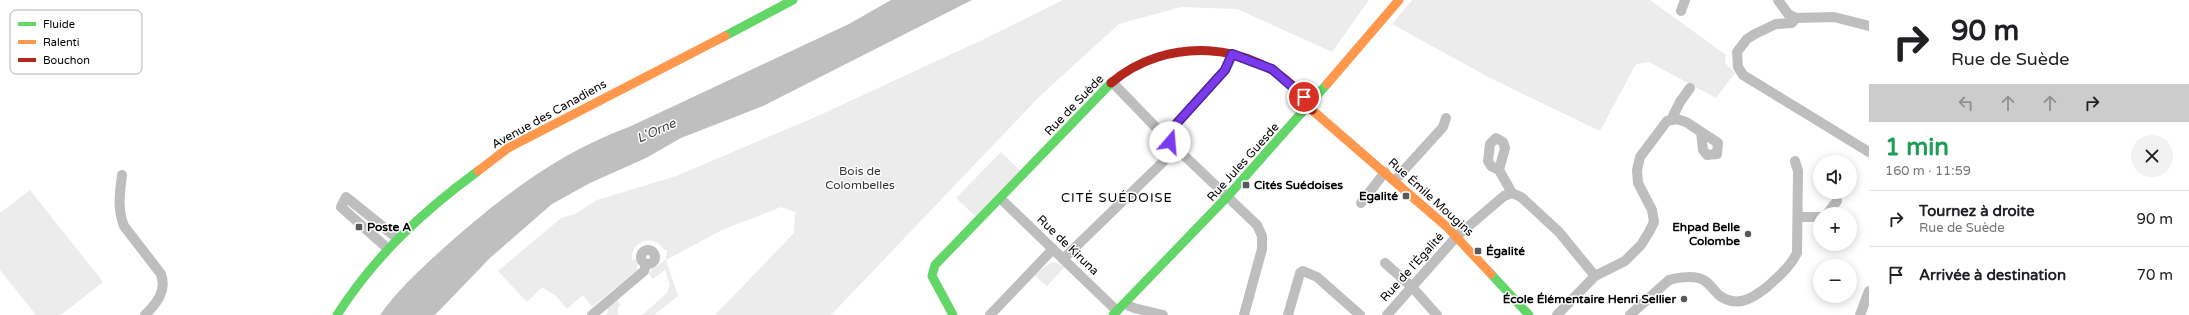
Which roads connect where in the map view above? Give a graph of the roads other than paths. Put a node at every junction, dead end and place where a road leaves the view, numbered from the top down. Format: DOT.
graph roads {
  1 [pos="793,0"];
  2 [pos="1399,0"];
  3 [pos="1685,0"];
  4 [pos="1780,3"];
  5 [pos="1681,11"];
  6 [pos="1796,18"];
  7 [pos="1853,21"];
  8 [pos="1776,24"];
  9 [pos="1869,26"];
  10 [pos="1869,32"];
  11 [pos="1232,54"];
  12 [pos="1112,82"];
  13 [pos="1690,88"];
  14 [pos="1308,107"];
  15 [pos="1446,118"];
  16 [pos="1672,120"];
  17 [pos="1700,132"];
  18 [pos="1170,142"];
  19 [pos="1867,150"];
  20 [pos="1795,161"];
  21 [pos="1499,170"];
  22 [pos="1385,172"];
  23 [pos="122,175"];
  24 [pos="1395,180"];
  25 [pos="1512,193"];
  26 [pos="1227,197"];
  27 [pos="1001,199"];
  28 [pos="1837,200"];
  29 [pos="1361,203"];
  30 [pos="1832,207"];
  31 [pos="1798,217"];
  32 [pos="1813,217"];
  33 [pos="1457,236"];
  34 [pos="397,238"];
  35 [pos="387,248"];
  36 [pos="1053,249"];
  37 [pos="1064,259"];
  38 [pos="1385,263"];
  39 [pos="646,264"];
  40 [pos="1595,276"];
  41 [pos="1412,287"];
  42 [pos="1869,291"];
  43 [pos="350,295"];
  44 [pos="1125,304"];
  45 [pos="1864,311"];
  46 [pos="1115,313"];
  47 [pos="595,314"];
  48 [pos="145,315"];
  49 [pos="327,315"];
  50 [pos="337,315"];
  51 [pos="953,315"];
  52 [pos="990,315"];
  53 [pos="1163,315"];
  54 [pos="1244,315"];
  55 [pos="1288,315"];
  56 [pos="1360,315"];
  57 [pos="1387,315"];
  58 [pos="1437,315"];
  59 [pos="1529,315"];
  60 [pos="1557,315"];
  61 [pos="1630,315"];
  1 -- 34 [label="street, Avenue des Canadiens"];
  2 -- 14 [label="street, Rue Jules Guesde"];
  3 -- 5 [label="street"];
  4 -- 6 [label="street"];
  4 -- 8 [label="street"];
  6 -- 7 [label="street"];
  6 -- 8 [label="street"];
  7 -- 9 [label="street"];
  7 -- 10 [label="street"];
  8 -- 19 [label="street"];
  11 -- 12 [label="street, Rue de Suède"];
  11 -- 14 [label="street, Rue de Suède"];
  11 -- 18 [label="street"];
  12 -- 18 [label="street"];
  12 -- 27 [label="street, Rue de Suède"];
  13 -- 16 [label="street"];
  14 -- 22 [label="street, Rue Émile Mougins"];
  14 -- 26 [label="street, Rue Jules Guesde"];
  15 -- 24 [label="street"];
  16 -- 17 [label="street"];
  16 -- 40 [label="street"];
  18 -- 26 [label="street"];
  18 -- 37 [label="street"];
  20 -- 31 [label="street"];
  21 -- 25 [label="street"];
  22 -- 24 [label="street, Rue Émile Mougins"];
  22 -- 29 [label="street"];
  23 -- 48 [label="street"];
  24 -- 33 [label="street, Rue Émile Mougins"];
  25 -- 33 [label="street, Rue de l'Égalité"];
  25 -- 40 [label="street"];
  26 -- 44 [label="street, Rue Jules Guesde"];
  26 -- 54 [label="street"];
  27 -- 36 [label="street, Rue de Kiruna"];
  27 -- 51 [label="street, Rue de Suède"];
  28 -- 30 [label="street"];
  31 -- 32 [label="street"];
  31 -- 61 [label="street"];
  33 -- 41 [label="street, Rue de l'Égalité"];
  33 -- 59 [label="street, Rue Émile Mougins"];
  34 -- 35 [label="street, Avenue des Canadiens"];
  34 -- 35 [label="street"];
  35 -- 43 [label="street, Avenue des Canadiens"];
  36 -- 37 [label="street, Rue de Kiruna"];
  36 -- 52 [label="street"];
  37 -- 46 [label="street, Rue de Kiruna"];
  38 -- 41 [label="street"];
  39 -- 47 [label="street"];
  40 -- 60 [label="street"];
  41 -- 57 [label="street, Rue de l'Égalité"];
  41 -- 58 [label="street"];
  42 -- 45 [label="street"];
  43 -- 49 [label="street"];
  43 -- 50 [label="street, Avenue des Canadiens"];
  44 -- 46 [label="street, Rue Jules Guesde"];
  44 -- 53 [label="street"];
  55 -- 56 [label="street"];
}
